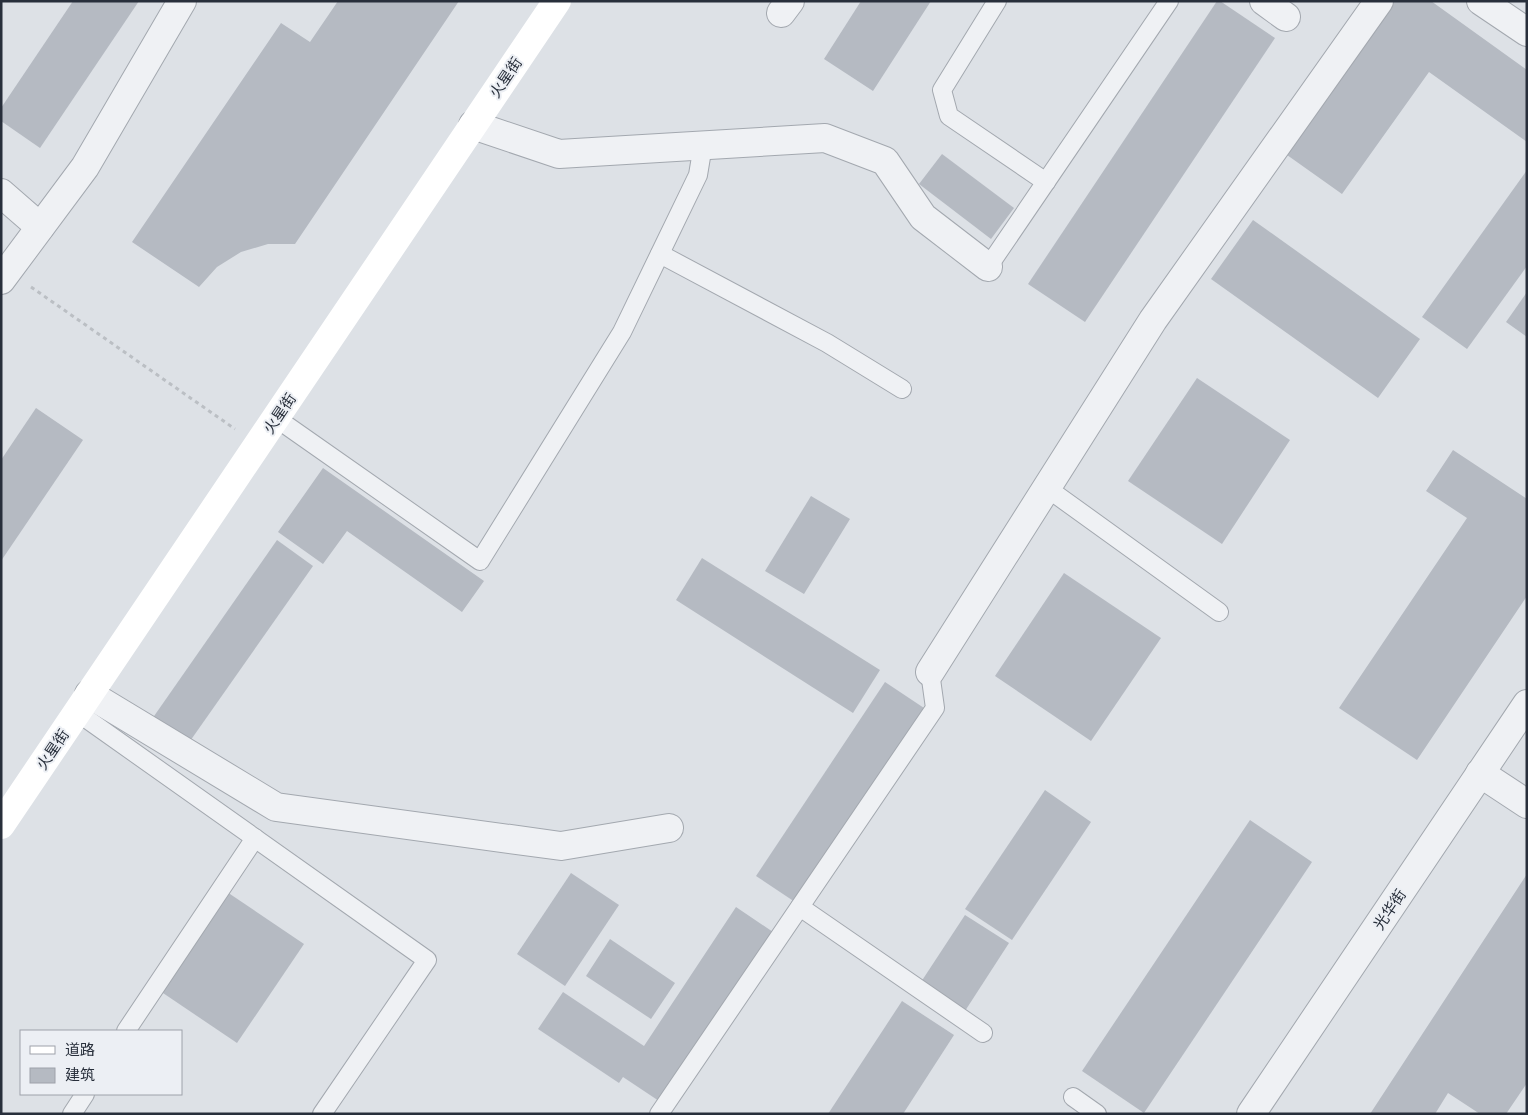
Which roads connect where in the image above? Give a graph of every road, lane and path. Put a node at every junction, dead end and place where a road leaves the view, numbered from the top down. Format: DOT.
graph roads {
  1 [pos="182,1"];
  2 [pos="557,1"];
  3 [pos="997,1"];
  4 [pos="1170,1"];
  5 [pos="1264,1"];
  6 [pos="1379,1"];
  7 [pos="1481,1"];
  8 [pos="1286,17"];
  9 [pos="1527,32"];
  10 [pos="473,125"];
  11 [pos="703,145"];
  12 [pos="1046,182"];
  13 [pos="1,192"];
  14 [pos="40,227"];
  15 [pos="660,254"];
  16 [pos="988,267"];
  17 [pos="4,275"];
  18 [pos="902,389"];
  19 [pos="276,418"];
  20 [pos="258,444"];
  21 [pos="1047,488"];
  22 [pos="1219,612"];
  23 [pos="930,672"];
  24 [pos="83,703"];
  25 [pos="1527,704"];
  26 [pos="1480,773"];
  27 [pos="1527,804"];
  28 [pos="1,825"];
  29 [pos="669,828"];
  30 [pos="255,838"];
  31 [pos="800,907"];
  32 [pos="127,1030"];
  33 [pos="983,1033"];
  34 [pos="84,1095"];
  35 [pos="1073,1098"];
  36 [pos="1260,1111"];
  37 [pos="72,1114"];
  38 [pos="322,1114"];
  39 [pos="659,1114"];
  40 [pos="1097,1114"];
  1 -- 14 [label="street"];
  2 -- 10 [label="street, 火星街"];
  3 -- 12 [label="lane"];
  4 -- 12 [label="lane"];
  5 -- 8 [label="street"];
  6 -- 21 [label="street"];
  7 -- 9 [label="street"];
  10 -- 11 [label="street"];
  10 -- 19 [label="street, 火星街"];
  11 -- 15 [label="lane"];
  11 -- 16 [label="street"];
  12 -- 16 [label="lane"];
  13 -- 14 [label="street"];
  14 -- 17 [label="street"];
  15 -- 18 [label="lane"];
  15 -- 19 [label="lane"];
  17 -- 20 [label="path"];
  19 -- 20 [label="street, 火星街"];
  20 -- 24 [label="street, 火星街"];
  21 -- 22 [label="lane"];
  21 -- 23 [label="street"];
  23 -- 31 [label="lane"];
  24 -- 28 [label="street, 火星街"];
  24 -- 29 [label="street"];
  24 -- 30 [label="lane"];
  25 -- 26 [label="street, 光华街"];
  26 -- 27 [label="street"];
  26 -- 36 [label="street, 光华街"];
  30 -- 32 [label="lane"];
  30 -- 38 [label="lane"];
  31 -- 33 [label="lane"];
  31 -- 39 [label="lane"];
  34 -- 37 [label="lane"];
  35 -- 40 [label="lane"];
}
